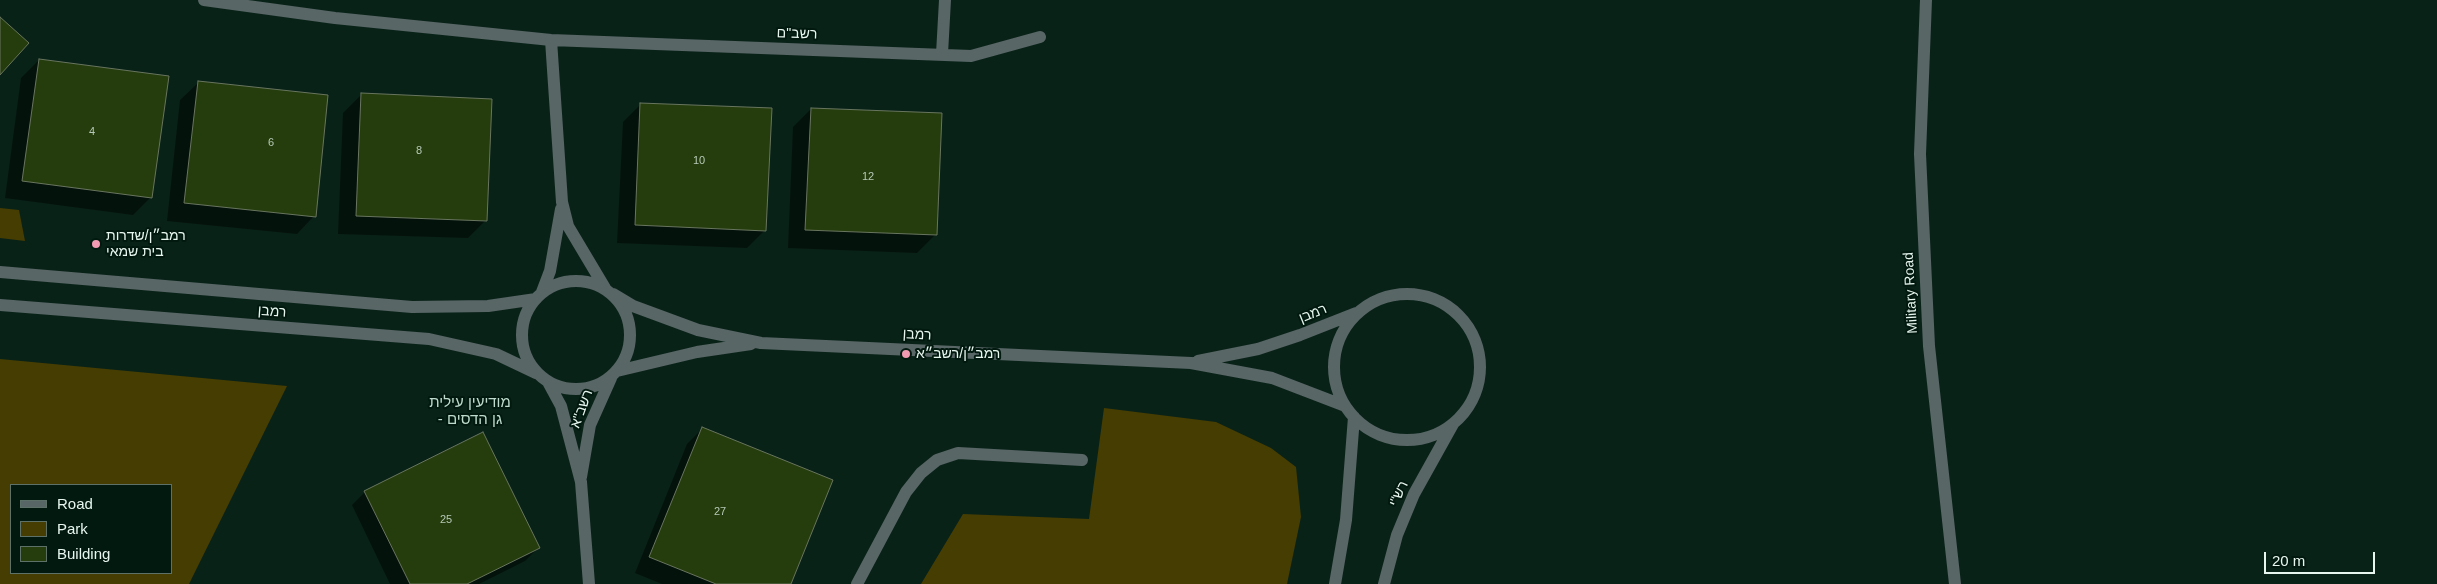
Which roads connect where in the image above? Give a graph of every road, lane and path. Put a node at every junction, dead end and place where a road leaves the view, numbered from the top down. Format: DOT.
graph roads {
  1 [pos="204,0"];
  2 [pos="945,0"];
  3 [pos="1926,0"];
  4 [pos="1040,37"];
  5 [pos="551,40"];
  6 [pos="942,54"];
  7 [pos="562,202"];
  8 [pos="0,272"];
  9 [pos="609,292"];
  10 [pos="539,296"];
  11 [pos="0,305"];
  12 [pos="1359,312"];
  13 [pos="761,343"];
  14 [pos="1191,363"];
  15 [pos="536,372"];
  16 [pos="614,374"];
  17 [pos="548,382"];
  18 [pos="1345,406"];
  19 [pos="1354,417"];
  20 [pos="1454,423"];
  21 [pos="1082,460"];
  22 [pos="581,482"];
  23 [pos="589,584"];
  24 [pos="857,584"];
  25 [pos="1335,584"];
  26 [pos="1384,584"];
  27 [pos="1955,584"];
  1 -- 5 [label="street, רשב\"ם"];
  2 -- 6 [label="street"];
  3 -- 27 [label="street, Military Road"];
  4 -- 6 [label="street, רשב\"ם"];
  5 -- 6 [label="street, רשב\"ם"];
  5 -- 7 [label="street"];
  7 -- 9 [label="street"];
  7 -- 10 [label="street"];
  8 -- 10 [label="street, רמבן"];
  9 -- 10 [label="street"];
  9 -- 13 [label="street, רמבן"];
  9 -- 16 [label="street"];
  10 -- 15 [label="street"];
  11 -- 15 [label="street, רמבן"];
  12 -- 14 [label="street, רמבן"];
  12 -- 18 [label="street"];
  12 -- 20 [label="street"];
  13 -- 14 [label="street, רמבן"];
  13 -- 16 [label="street, רמבן"];
  14 -- 18 [label="street, רמבן"];
  15 -- 17 [label="street"];
  16 -- 17 [label="street"];
  16 -- 22 [label="street, רשב\"א"];
  17 -- 22 [label="street, רשב\"א"];
  18 -- 19 [label="street"];
  19 -- 20 [label="street"];
  19 -- 25 [label="street"];
  20 -- 26 [label="street, רש\"י"];
  21 -- 24 [label="street"];
  22 -- 23 [label="street, רשב\"א"];
}
